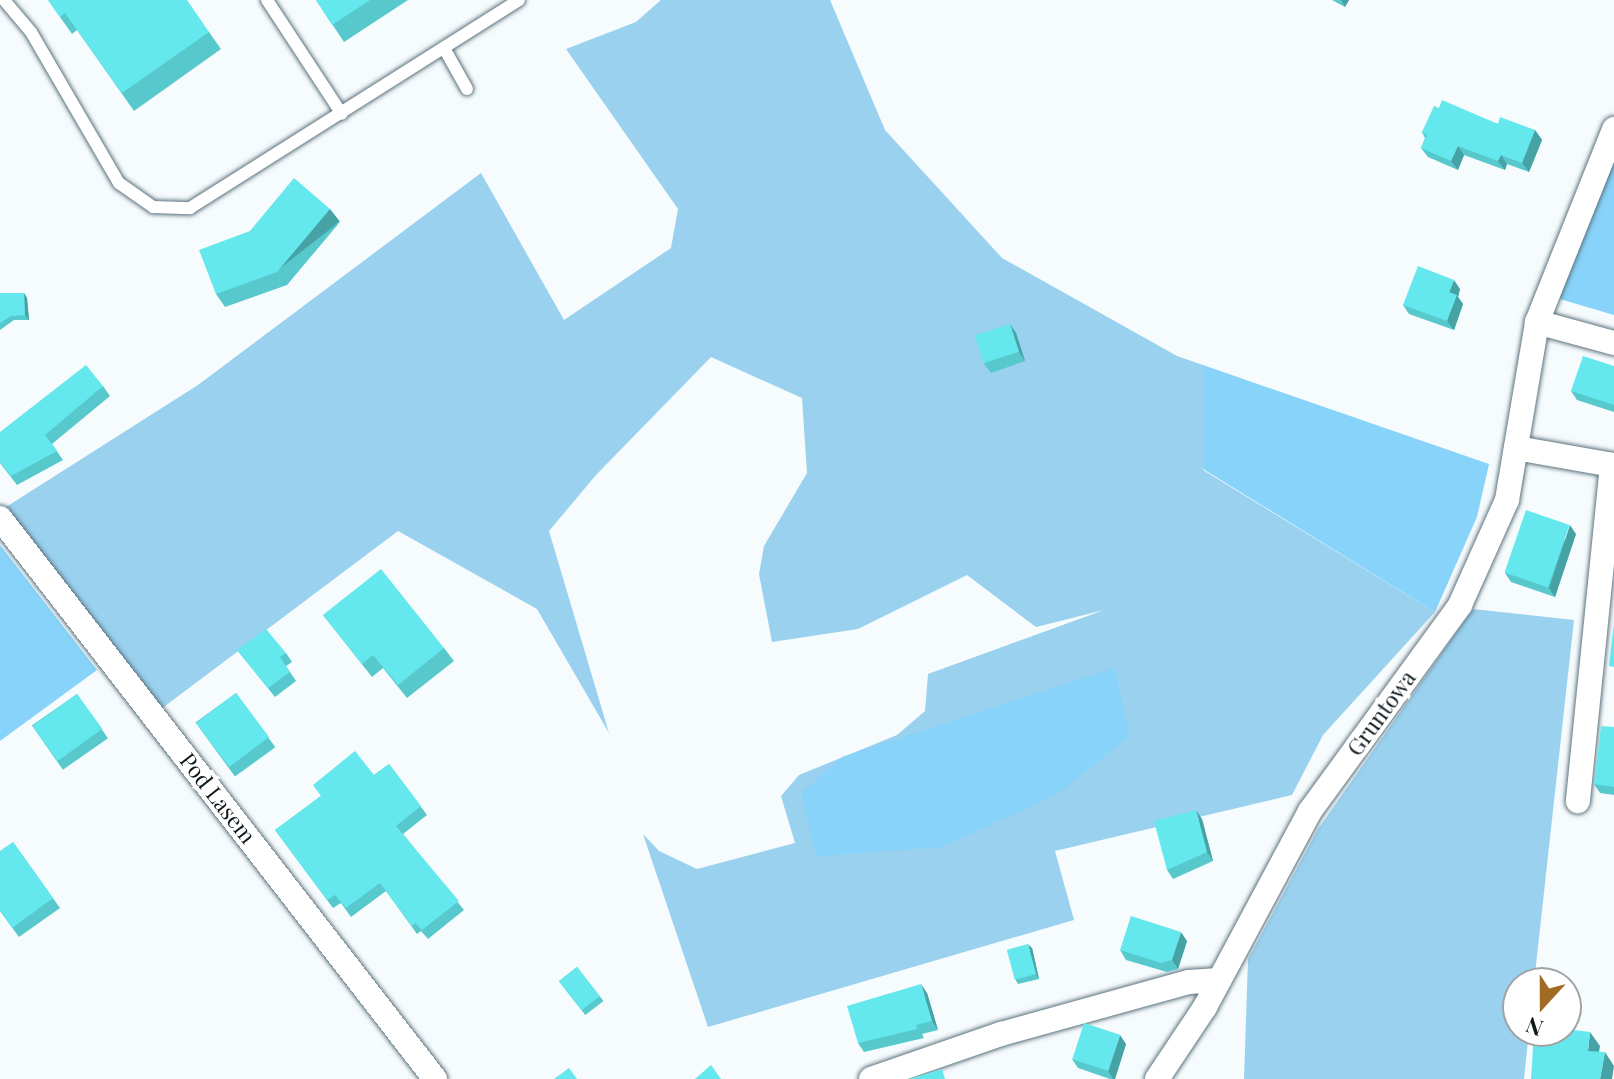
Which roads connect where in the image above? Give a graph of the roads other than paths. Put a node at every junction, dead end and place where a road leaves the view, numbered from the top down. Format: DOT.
graph roads {
  1 [pos="4,0"];
  2 [pos="267,0"];
  3 [pos="519,0"];
  4 [pos="444,48"];
  5 [pos="467,89"];
  6 [pos="342,114"];
  7 [pos="1614,129"];
  8 [pos="1537,322"];
  9 [pos="1614,343"];
  10 [pos="1516,448"];
  11 [pos="0,518"];
  12 [pos="1578,801"];
  13 [pos="1219,980"];
  14 [pos="435,1079"];
  15 [pos="871,1079"];
  16 [pos="1157,1079"];
  1 -- 6 [label="lane"];
  2 -- 6 [label="lane"];
  3 -- 4 [label="lane"];
  4 -- 5 [label="lane"];
  4 -- 6 [label="lane"];
  7 -- 8 [label="street, Gruntowa"];
  8 -- 9 [label="street"];
  8 -- 10 [label="street, Gruntowa"];
  10 -- 12 [label="street"];
  10 -- 13 [label="street, Gruntowa"];
  11 -- 14 [label="street, Pod Lasem"];
  13 -- 15 [label="street"];
  13 -- 16 [label="street, Gruntowa"];
}
